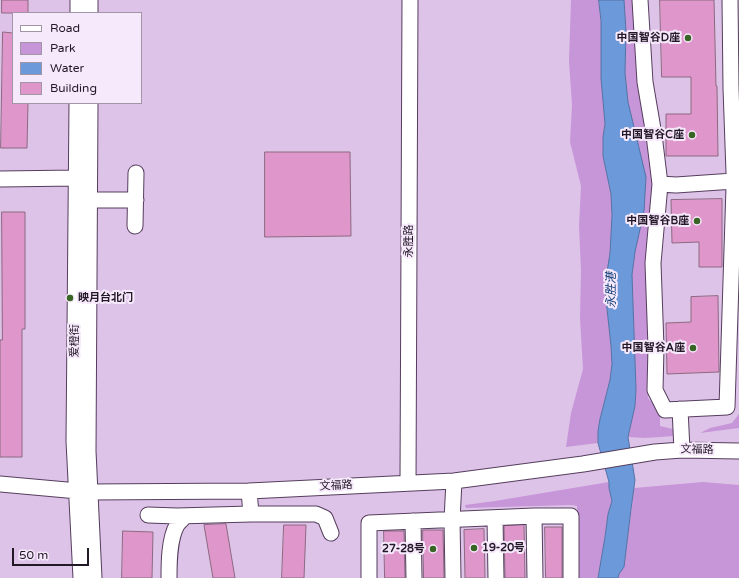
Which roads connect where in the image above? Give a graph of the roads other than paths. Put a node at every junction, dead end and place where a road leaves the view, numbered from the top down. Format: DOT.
graph roads {
  1 [pos="78,0"];
  2 [pos="90,0"];
  3 [pos="410,0"];
  4 [pos="640,0"];
  5 [pos="730,0"];
  6 [pos="78,12"];
  7 [pos="90,12"];
  8 [pos="77,104"];
  9 [pos="90,104"];
  10 [pos="136,173"];
  11 [pos="77,178"];
  12 [pos="0,179"];
  13 [pos="736,180"];
  14 [pos="660,184"];
  15 [pos="89,195"];
  16 [pos="136,195"];
  17 [pos="135,226"];
  18 [pos="680,409"];
  19 [pos="682,450"];
  20 [pos="739,451"];
  21 [pos="454,481"];
  22 [pos="408,482"];
  23 [pos="0,484"];
  24 [pos="83,491"];
  25 [pos="249,491"];
  26 [pos="251,514"];
  27 [pos="148,515"];
  28 [pos="185,516"];
  29 [pos="534,516"];
  30 [pos="495,518"];
  31 [pos="452,520"];
  32 [pos="413,521"];
  33 [pos="330,533"];
  34 [pos="81,578"];
  35 [pos="94,578"];
  36 [pos="169,578"];
  37 [pos="369,578"];
  38 [pos="414,578"];
  39 [pos="453,578"];
  40 [pos="496,578"];
  41 [pos="534,578"];
  42 [pos="571,578"];
  1 -- 6 [label="street"];
  2 -- 7 [label="street"];
  3 -- 22 [label="street, 永胜路"];
  4 -- 14 [label="street"];
  5 -- 13 [label="street"];
  8 -- 11 [label="street, 爱橙街"];
  9 -- 15 [label="street, 爱橙街"];
  10 -- 16 [label="street"];
  11 -- 12 [label="street"];
  11 -- 24 [label="street, 爱橙街"];
  13 -- 14 [label="street"];
  13 -- 18 [label="street"];
  14 -- 18 [label="street"];
  15 -- 16 [label="street"];
  15 -- 24 [label="street, 爱橙街"];
  16 -- 17 [label="street"];
  18 -- 19 [label="street"];
  19 -- 20 [label="street, 文福路"];
  19 -- 21 [label="street, 文福路"];
  21 -- 22 [label="street, 文福路"];
  21 -- 31 [label="street"];
  22 -- 25 [label="street, 文福路"];
  23 -- 24 [label="street, 文福路"];
  24 -- 25 [label="street, 文福路"];
  24 -- 34 [label="street, 爱橙街"];
  24 -- 35 [label="street, 爱橙街"];
  25 -- 26 [label="street"];
  26 -- 28 [label="street"];
  26 -- 33 [label="street"];
  27 -- 28 [label="street"];
  28 -- 36 [label="street"];
  29 -- 30 [label="street"];
  29 -- 41 [label="street"];
  29 -- 42 [label="street"];
  30 -- 31 [label="street"];
  30 -- 40 [label="street"];
  31 -- 32 [label="street"];
  31 -- 39 [label="street"];
  32 -- 37 [label="street"];
  32 -- 38 [label="street"];
}
